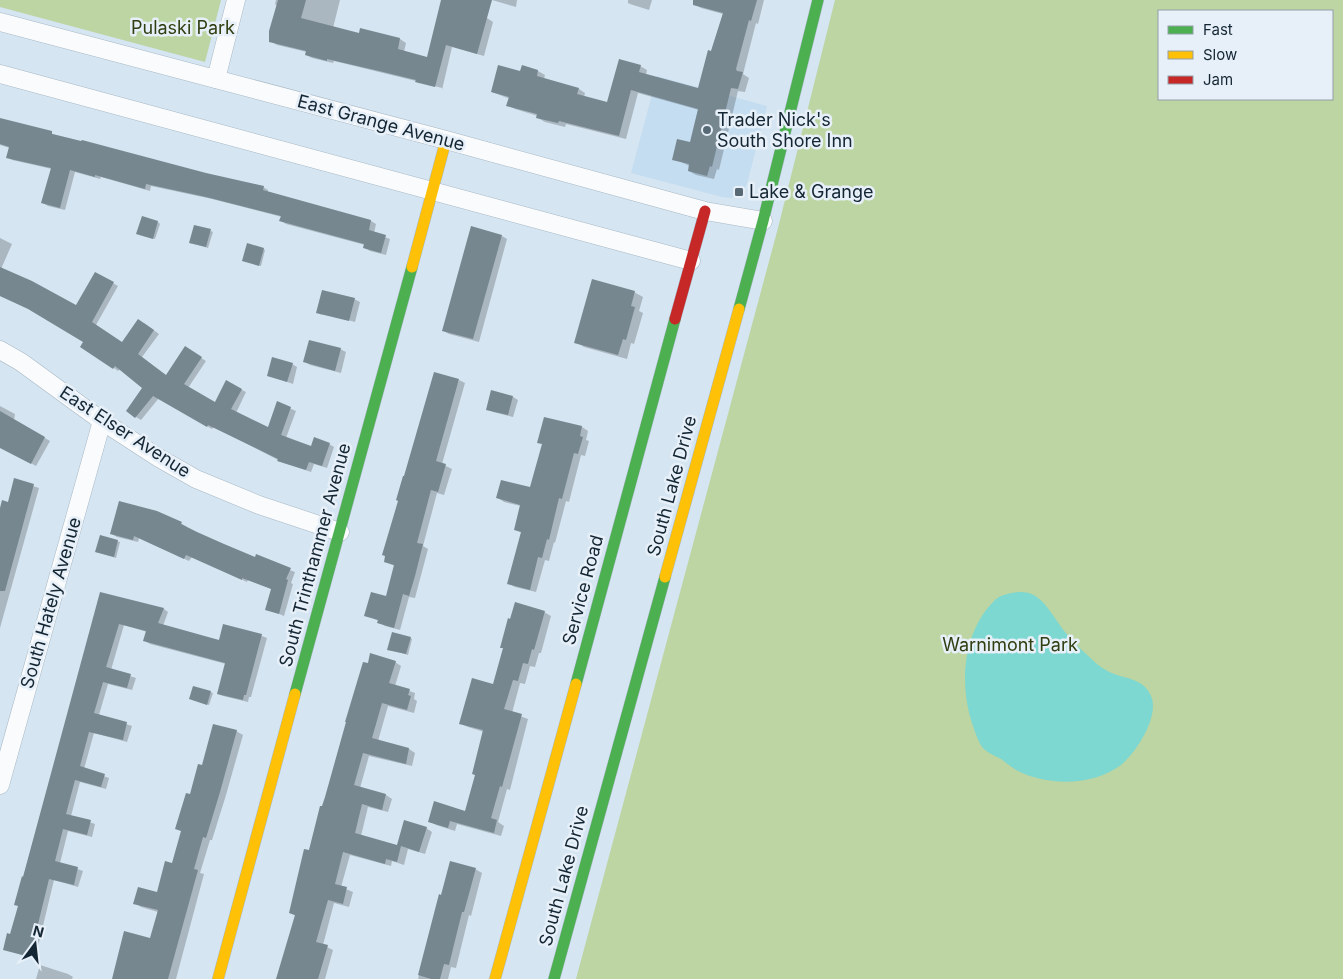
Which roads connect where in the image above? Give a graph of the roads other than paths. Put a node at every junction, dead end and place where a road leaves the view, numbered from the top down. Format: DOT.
graph roads {
  1 [pos="236,0"];
  2 [pos="818,0"];
  3 [pos="0,22"];
  4 [pos="0,74"];
  5 [pos="216,79"];
  6 [pos="446,140"];
  7 [pos="433,191"];
  8 [pos="705,211"];
  9 [pos="763,221"];
  10 [pos="691,262"];
  11 [pos="0,350"];
  12 [pos="102,421"];
  13 [pos="340,532"];
  14 [pos="0,785"];
  15 [pos="218,979"];
  16 [pos="495,979"];
  17 [pos="554,979"];
  1 -- 5 [label="street"];
  2 -- 9 [label="street, South Lake Drive"];
  3 -- 5 [label="street, East Grange Avenue"];
  4 -- 7 [label="street"];
  5 -- 6 [label="street, East Grange Avenue"];
  6 -- 7 [label="street, South Trinthammer Avenue"];
  6 -- 8 [label="street, East Grange Avenue"];
  7 -- 10 [label="street"];
  7 -- 13 [label="street, South Trinthammer Avenue"];
  8 -- 9 [label="street, East Grange Avenue"];
  8 -- 10 [label="street, Service Road"];
  9 -- 17 [label="street, South Lake Drive"];
  10 -- 16 [label="street, Service Road"];
  11 -- 12 [label="street, East Elser Avenue"];
  12 -- 13 [label="street, East Elser Avenue"];
  12 -- 14 [label="street, South Hately Avenue"];
  13 -- 15 [label="street, South Trinthammer Avenue"];
}
